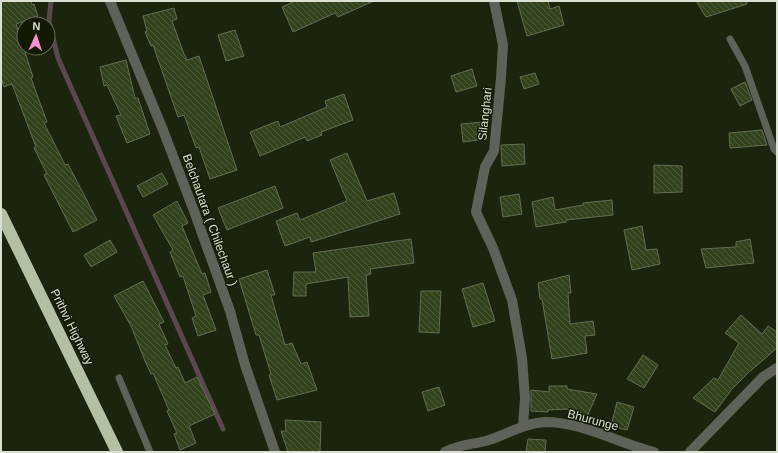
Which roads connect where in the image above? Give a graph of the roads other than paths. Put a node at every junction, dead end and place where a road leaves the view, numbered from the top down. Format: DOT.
graph roads {
  1 [pos="110,1"];
  2 [pos="494,1"];
  3 [pos="730,39"];
  4 [pos="777,152"];
  5 [pos="1,214"];
  6 [pos="777,368"];
  7 [pos="119,378"];
  8 [pos="523,426"];
  9 [pos="457,449"];
  10 [pos="117,452"];
  11 [pos="150,452"];
  12 [pos="275,452"];
  13 [pos="446,452"];
  14 [pos="654,452"];
  15 [pos="690,452"];
  1 -- 12 [label="street, Belchautara ( Chilechaur )"];
  2 -- 8 [label="street, Silanghari"];
  3 -- 4 [label="lane"];
  5 -- 10 [label="highway, Prithvi Highway"];
  6 -- 15 [label="street"];
  7 -- 11 [label="lane"];
  8 -- 9 [label="street, Bhurunge"];
  8 -- 14 [label="street, Bhurunge"];
  9 -- 13 [label="street"];
}
